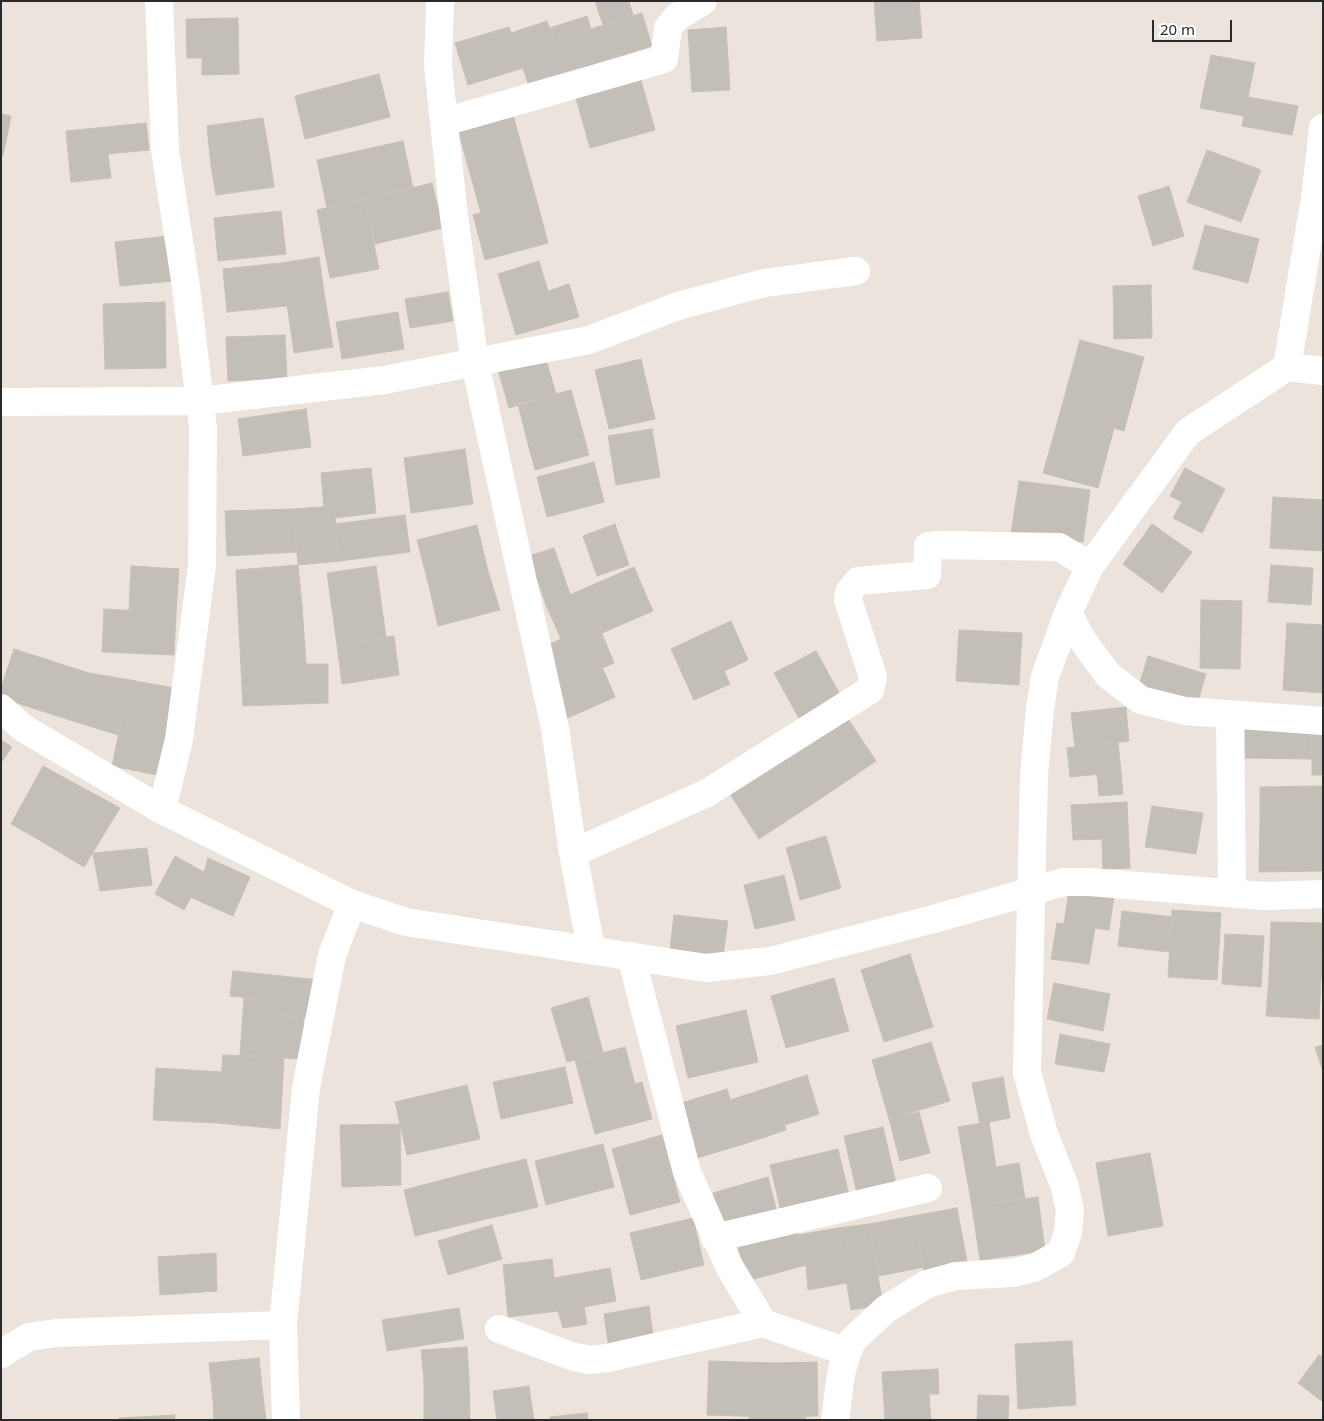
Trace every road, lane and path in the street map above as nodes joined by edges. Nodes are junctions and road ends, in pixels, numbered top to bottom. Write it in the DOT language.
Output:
graph roads {
  1 [pos="159,1"];
  2 [pos="440,1"];
  3 [pos="703,1"];
  4 [pos="444,122"];
  5 [pos="1323,128"];
  6 [pos="856,270"];
  7 [pos="476,363"];
  8 [pos="1287,367"];
  9 [pos="1323,371"];
  10 [pos="200,401"];
  11 [pos="1,402"];
  12 [pos="1090,566"];
  13 [pos="1068,613"];
  14 [pos="1,708"];
  15 [pos="1230,714"];
  16 [pos="1323,721"];
  17 [pos="162,810"];
  18 [pos="573,853"];
  19 [pos="1031,891"];
  20 [pos="1232,893"];
  21 [pos="1323,894"];
  22 [pos="352,904"];
  23 [pos="590,949"];
  24 [pos="631,956"];
  25 [pos="928,1188"];
  26 [pos="715,1238"];
  27 [pos="763,1323"];
  28 [pos="283,1324"];
  29 [pos="499,1329"];
  30 [pos="847,1352"];
  31 [pos="1,1354"];
  32 [pos="286,1420"];
  33 [pos="835,1420"];
  1 -- 10 [label="street"];
  2 -- 4 [label="street"];
  3 -- 4 [label="street"];
  4 -- 7 [label="street"];
  5 -- 8 [label="street"];
  6 -- 7 [label="street"];
  7 -- 10 [label="street"];
  7 -- 18 [label="street"];
  8 -- 9 [label="street"];
  8 -- 12 [label="street"];
  10 -- 11 [label="street"];
  10 -- 17 [label="street"];
  12 -- 13 [label="street"];
  12 -- 18 [label="street"];
  13 -- 15 [label="street"];
  13 -- 19 [label="street"];
  14 -- 17 [label="street"];
  15 -- 16 [label="street"];
  15 -- 20 [label="street"];
  17 -- 22 [label="street"];
  18 -- 23 [label="street"];
  19 -- 20 [label="street"];
  19 -- 24 [label="street"];
  19 -- 30 [label="street"];
  20 -- 21 [label="street"];
  22 -- 23 [label="street"];
  22 -- 28 [label="street"];
  23 -- 24 [label="street"];
  24 -- 26 [label="street"];
  25 -- 26 [label="street"];
  26 -- 27 [label="street"];
  27 -- 29 [label="street"];
  27 -- 30 [label="street"];
  28 -- 31 [label="street"];
  28 -- 32 [label="street"];
  30 -- 33 [label="street"];
}
